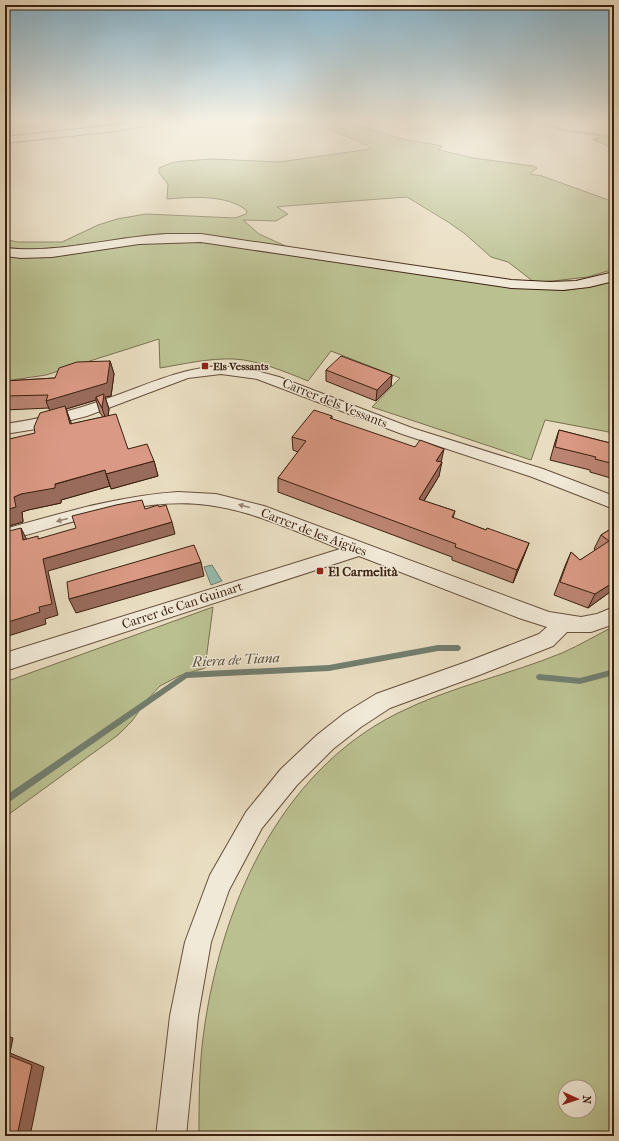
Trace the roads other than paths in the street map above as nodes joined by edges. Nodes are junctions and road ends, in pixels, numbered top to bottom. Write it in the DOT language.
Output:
graph roads {
  1 [pos="5,252"];
  2 [pos="614,276"];
  3 [pos="5,429"];
  4 [pos="614,503"];
  5 [pos="5,535"];
  6 [pos="360,549"];
  7 [pos="614,615"];
  8 [pos="562,625"];
  9 [pos="5,662"];
  10 [pos="171,1136"];
  1 -- 2 [label="street"];
  3 -- 4 [label="street, Carrer dels Vessants"];
  6 -- 5 [label="street, Carrer de les Aigües, one-way"];
  6 -- 8 [label="street, Carrer de les Aigües"];
  6 -- 9 [label="street, Carrer de Can Guinart"];
  7 -- 8 [label="street, Carrer de les Aigües"];
  8 -- 10 [label="street"];
}
